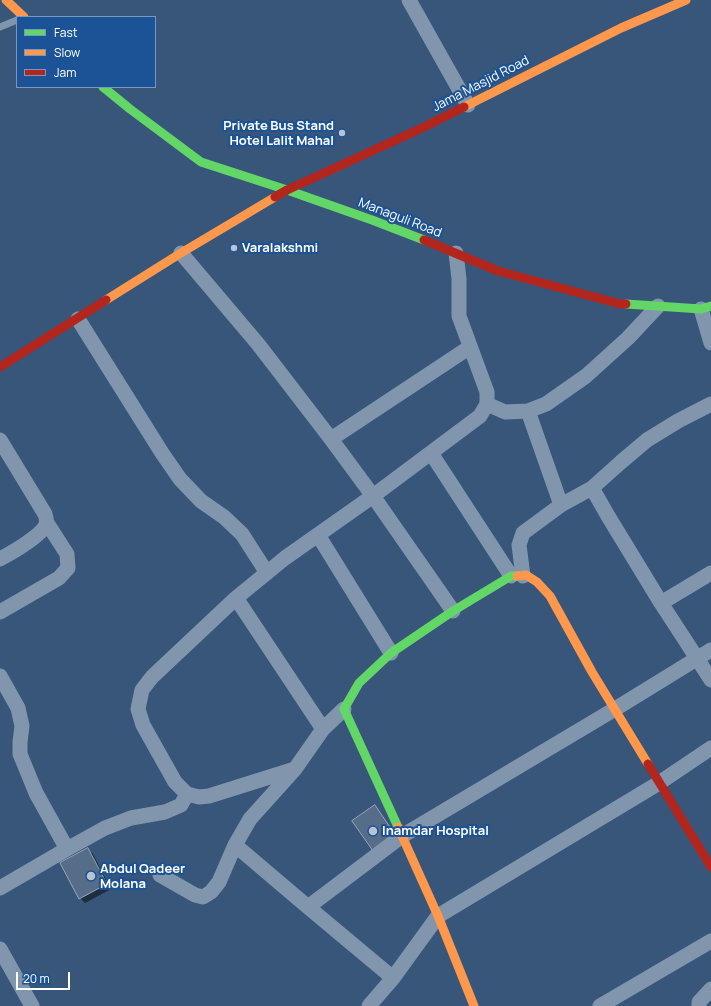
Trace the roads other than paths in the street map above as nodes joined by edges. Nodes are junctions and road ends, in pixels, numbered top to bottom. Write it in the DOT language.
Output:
graph roads {
  1 [pos="6,0"];
  2 [pos="409,0"];
  3 [pos="686,0"];
  4 [pos="22,16"];
  5 [pos="16,20"];
  6 [pos="0,27"];
  7 [pos="104,88"];
  8 [pos="468,105"];
  9 [pos="287,190"];
  10 [pos="181,253"];
  11 [pos="456,253"];
  12 [pos="658,306"];
  13 [pos="706,307"];
  14 [pos="78,319"];
  15 [pos="711,343"];
  16 [pos="470,348"];
  17 [pos="0,367"];
  18 [pos="487,404"];
  19 [pos="711,404"];
  20 [pos="528,411"];
  21 [pos="331,439"];
  22 [pos="0,440"];
  23 [pos="431,453"];
  24 [pos="592,488"];
  25 [pos="373,496"];
  26 [pos="561,505"];
  27 [pos="47,523"];
  28 [pos="318,535"];
  29 [pos="0,559"];
  30 [pos="711,572"];
  31 [pos="266,573"];
  32 [pos="517,576"];
  33 [pos="236,598"];
  34 [pos="661,602"];
  35 [pos="453,611"];
  36 [pos="0,612"];
  37 [pos="711,650"];
  38 [pos="391,653"];
  39 [pos="697,658"];
  40 [pos="0,676"];
  41 [pos="711,680"];
  42 [pos="344,709"];
  43 [pos="615,709"];
  44 [pos="323,729"];
  45 [pos="711,748"];
  46 [pos="295,769"];
  47 [pos="659,783"];
  48 [pos="187,794"];
  49 [pos="402,836"];
  50 [pos="235,845"];
  51 [pos="66,848"];
  52 [pos="711,867"];
  53 [pos="160,875"];
  54 [pos="0,888"];
  55 [pos="308,907"];
  56 [pos="438,916"];
  57 [pos="711,941"];
  58 [pos="0,949"];
  59 [pos="393,978"];
  60 [pos="711,989"];
  61 [pos="32,1006"];
  62 [pos="369,1006"];
  63 [pos="474,1006"];
  64 [pos="600,1006"];
  65 [pos="699,1006"];
  1 -- 4 [label="street"];
  2 -- 8 [label="street"];
  3 -- 8 [label="street, Jama Masjid Road"];
  5 -- 6 [label="lane"];
  7 -- 9 [label="street, Managuli Road"];
  8 -- 9 [label="street, Jama Masjid Road"];
  9 -- 10 [label="street, Jama Masjid Road"];
  9 -- 11 [label="street, Managuli Road"];
  10 -- 14 [label="street, Jama Masjid Road"];
  10 -- 21 [label="street"];
  11 -- 12 [label="street, Managuli Road"];
  11 -- 16 [label="street"];
  12 -- 13 [label="street, Managuli Road"];
  12 -- 20 [label="street"];
  13 -- 15 [label="street"];
  14 -- 17 [label="street, Jama Masjid Road"];
  14 -- 31 [label="street"];
  16 -- 18 [label="street"];
  16 -- 21 [label="street"];
  18 -- 20 [label="street"];
  18 -- 23 [label="street"];
  19 -- 24 [label="street"];
  20 -- 26 [label="street"];
  21 -- 25 [label="street"];
  22 -- 27 [label="street"];
  23 -- 25 [label="street"];
  23 -- 32 [label="street"];
  24 -- 26 [label="street"];
  24 -- 34 [label="street"];
  25 -- 28 [label="street"];
  25 -- 35 [label="street"];
  26 -- 32 [label="street"];
  27 -- 29 [label="street"];
  27 -- 36 [label="street"];
  28 -- 31 [label="street"];
  28 -- 38 [label="street"];
  30 -- 34 [label="street"];
  31 -- 33 [label="street"];
  32 -- 35 [label="street"];
  32 -- 43 [label="street"];
  33 -- 44 [label="street"];
  33 -- 48 [label="street"];
  34 -- 39 [label="street"];
  35 -- 38 [label="street"];
  37 -- 39 [label="street"];
  38 -- 42 [label="street"];
  39 -- 41 [label="street"];
  39 -- 43 [label="street"];
  40 -- 51 [label="street"];
  42 -- 44 [label="street"];
  42 -- 49 [label="street"];
  43 -- 47 [label="street"];
  43 -- 49 [label="street"];
  44 -- 46 [label="street"];
  45 -- 47 [label="street"];
  46 -- 48 [label="street"];
  46 -- 50 [label="street"];
  47 -- 52 [label="street"];
  47 -- 56 [label="street"];
  48 -- 51 [label="street"];
  49 -- 55 [label="street"];
  49 -- 56 [label="street"];
  50 -- 53 [label="street"];
  50 -- 55 [label="street"];
  51 -- 54 [label="street"];
  55 -- 59 [label="street"];
  56 -- 59 [label="street"];
  56 -- 63 [label="street"];
  57 -- 64 [label="street"];
  58 -- 61 [label="street"];
  59 -- 62 [label="street"];
  60 -- 65 [label="street"];
}
